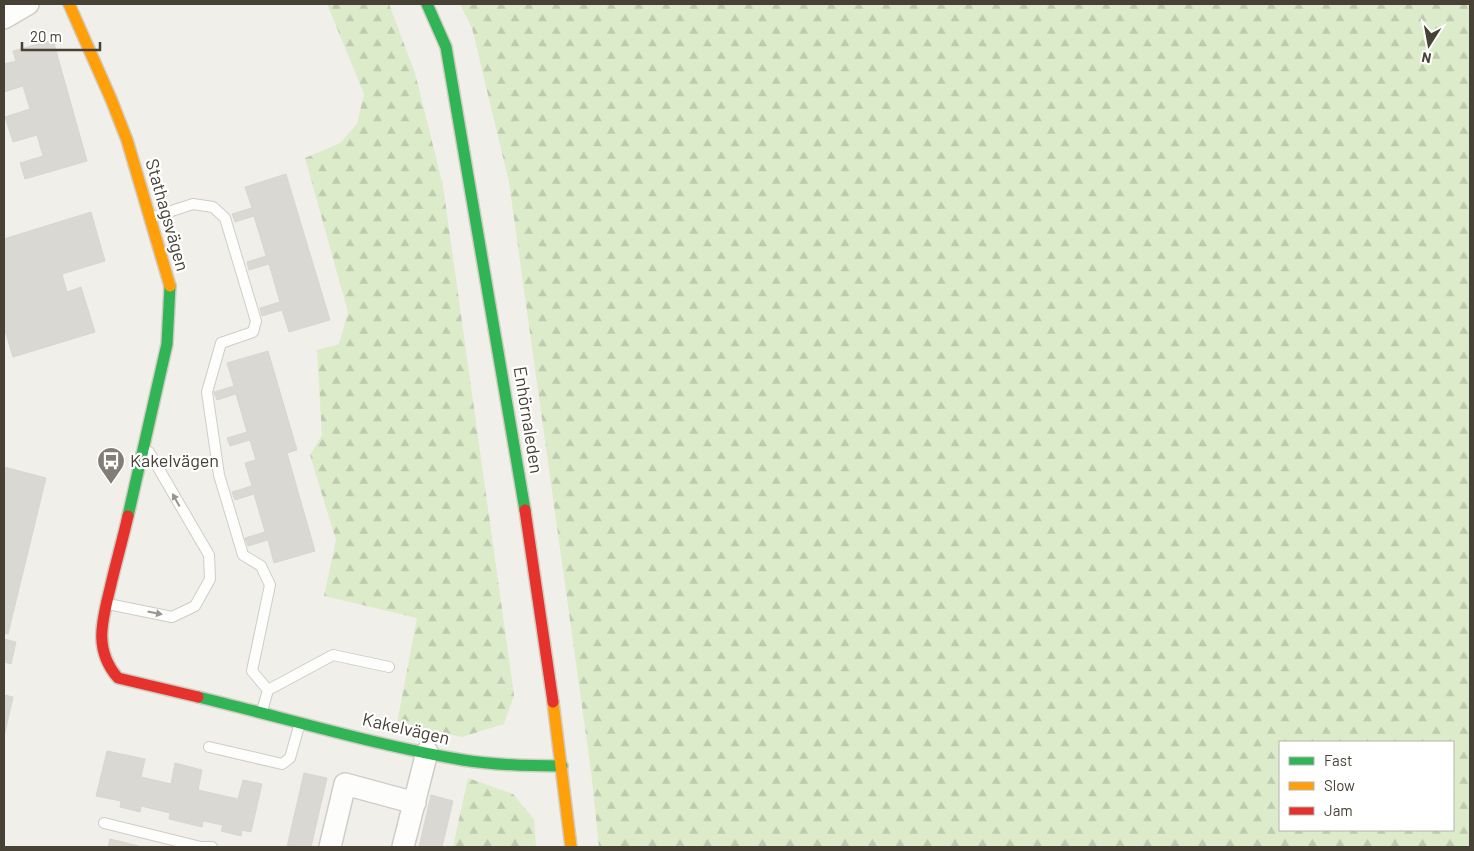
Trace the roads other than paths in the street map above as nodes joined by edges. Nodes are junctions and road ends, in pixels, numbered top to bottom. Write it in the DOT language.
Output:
graph roads {
  1 [pos="28,4"];
  2 [pos="69,4"];
  3 [pos="427,4"];
  4 [pos="4,18"];
  5 [pos="150,218"];
  6 [pos="145,446"];
  7 [pos="107,604"];
  8 [pos="389,667"];
  9 [pos="268,690"];
  10 [pos="262,712"];
  11 [pos="301,722"];
  12 [pos="209,747"];
  13 [pos="428,752"];
  14 [pos="562,766"];
  15 [pos="415,803"];
  16 [pos="104,823"];
  17 [pos="212,847"];
  18 [pos="330,847"];
  19 [pos="403,847"];
  20 [pos="571,847"];
  1 -- 4 [label="street"];
  2 -- 5 [label="street, Stathagsvägen"];
  3 -- 14 [label="street, Enhörnaleden"];
  5 -- 6 [label="street, Stathagsvägen"];
  5 -- 9 [label="lane"];
  6 -- 7 [label="street, Stathagsvägen"];
  7 -- 6 [label="lane, one-way"];
  7 -- 10 [label="street, Kakelvägen"];
  8 -- 9 [label="lane"];
  9 -- 10 [label="lane"];
  10 -- 11 [label="street, Kakelvägen"];
  11 -- 12 [label="lane"];
  11 -- 13 [label="street, Kakelvägen"];
  13 -- 14 [label="street, Kakelvägen"];
  13 -- 15 [label="street"];
  14 -- 20 [label="street, Enhörnaleden"];
  15 -- 18 [label="street"];
  15 -- 19 [label="street"];
  16 -- 17 [label="lane"];
}
